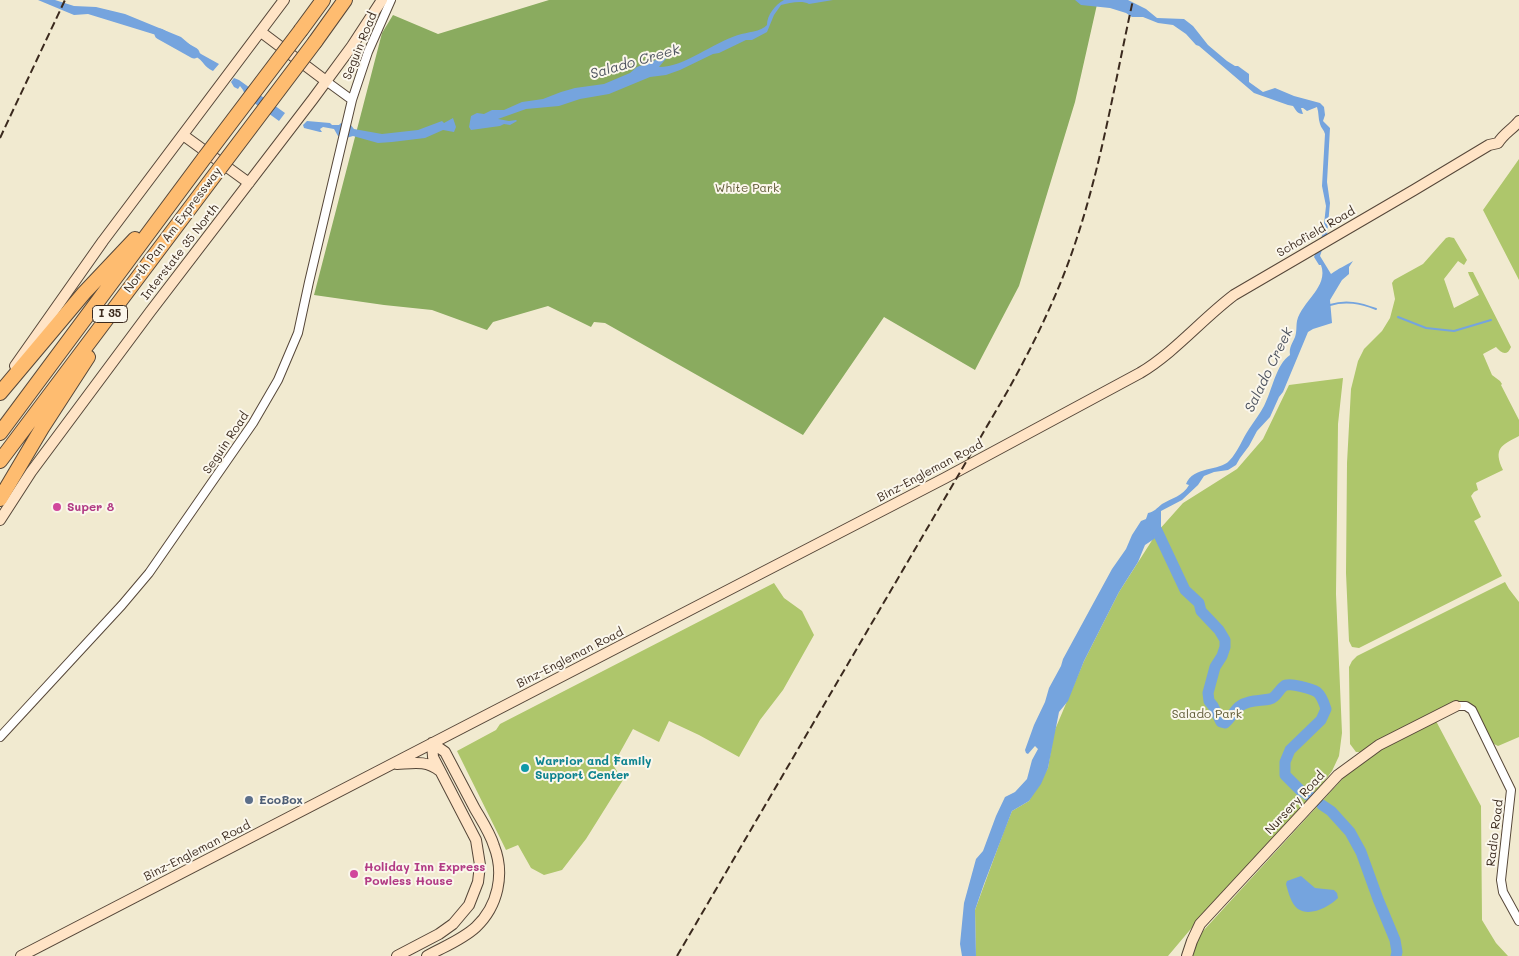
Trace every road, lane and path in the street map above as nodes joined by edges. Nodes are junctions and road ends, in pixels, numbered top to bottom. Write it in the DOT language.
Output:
graph roads {
  1 [pos="284,0"];
  2 [pos="323,0"];
  3 [pos="345,0"];
  4 [pos="382,0"];
  5 [pos="391,0"];
  6 [pos="261,32"];
  7 [pos="326,81"];
  8 [pos="352,100"];
  9 [pos="1519,114"];
  10 [pos="1519,120"];
  11 [pos="182,135"];
  12 [pos="1489,145"];
  13 [pos="249,183"];
  14 [pos="184,185"];
  15 [pos="112,311"];
  16 [pos="1129,378"];
  17 [pos="0,387"];
  18 [pos="0,394"];
  19 [pos="0,433"];
  20 [pos="0,461"];
  21 [pos="0,499"];
  22 [pos="0,520"];
  23 [pos="1456,706"];
  24 [pos="0,737"];
  25 [pos="432,743"];
  26 [pos="391,764"];
  27 [pos="441,772"];
  28 [pos="1519,921"];
  29 [pos="414,952"];
  30 [pos="21,956"];
  31 [pos="397,956"];
  32 [pos="427,956"];
  33 [pos="1188,956"];
  1 -- 6 [label="street"];
  2 -- 14 [label="highway, North Pan Am Expressway / I 35, bridge"];
  3 -- 15 [label="highway, North Pan Am Expressway / I 35, bridge"];
  4 -- 7 [label="street, Interstate 35 North"];
  5 -- 8 [label="street, Seguin Road"];
  6 -- 7 [label="street"];
  6 -- 11 [label="street"];
  7 -- 8 [label="street, Seguin Road"];
  7 -- 13 [label="street, Interstate 35 North"];
  8 -- 24 [label="street, Seguin Road"];
  9 -- 12 [label="street, Schofield Road"];
  10 -- 12 [label="street"];
  11 -- 13 [label="street"];
  11 -- 17 [label="street"];
  12 -- 16 [label="street, Schofield Road"];
  13 -- 22 [label="street, Interstate 35 North"];
  14 -- 18 [label="highway"];
  14 -- 19 [label="highway, North Pan Am Expressway / I 35"];
  15 -- 20 [label="highway, North Pan Am Expressway / I 35"];
  15 -- 21 [label="highway"];
  16 -- 25 [label="street, Binz-Engleman Road"];
  23 -- 28 [label="street, Radio Road"];
  23 -- 33 [label="street, Nursery Road"];
  25 -- 26 [label="street, Binz-Engleman Road"];
  25 -- 27 [label="street"];
  25 -- 32 [label="street"];
  26 -- 27 [label="street"];
  26 -- 30 [label="street, Binz-Engleman Road"];
  27 -- 29 [label="street"];
  29 -- 31 [label="street"];
}
